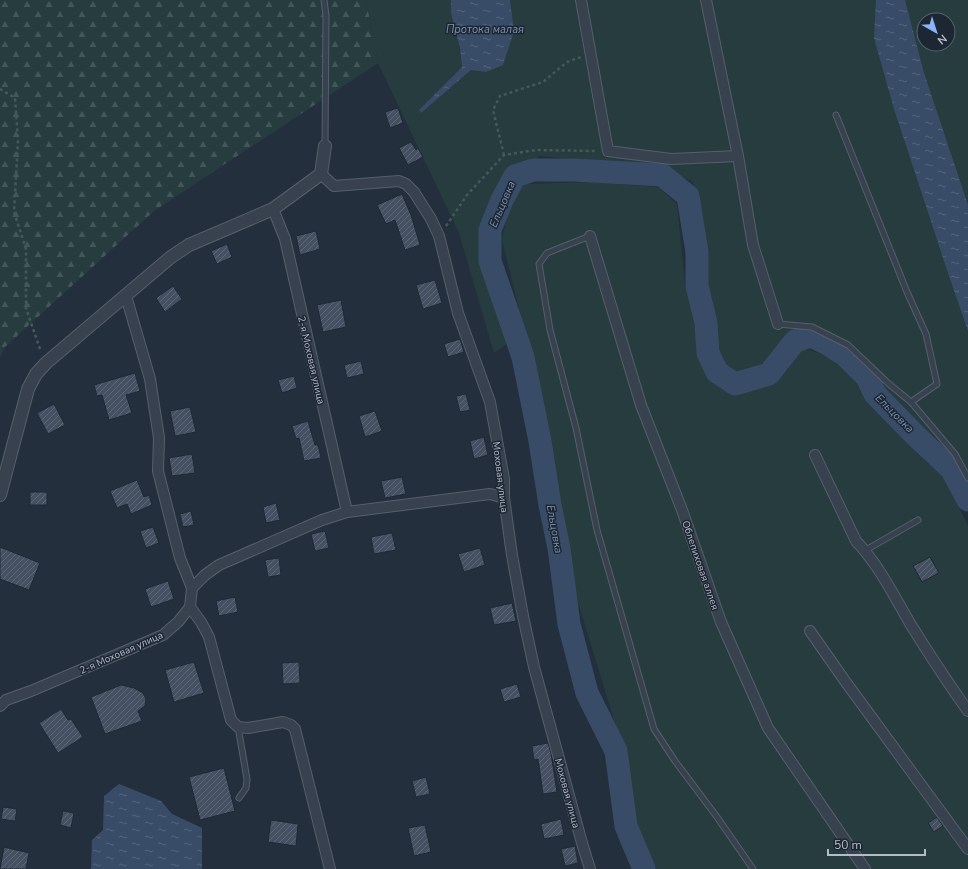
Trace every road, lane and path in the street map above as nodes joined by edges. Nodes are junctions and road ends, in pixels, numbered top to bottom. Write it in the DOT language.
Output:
graph roads {
  1 [pos="324,0"];
  2 [pos="581,0"];
  3 [pos="706,0"];
  4 [pos="583,56"];
  5 [pos="0,89"];
  6 [pos="836,115"];
  7 [pos="325,146"];
  8 [pos="608,151"];
  9 [pos="504,155"];
  10 [pos="738,156"];
  11 [pos="321,174"];
  12 [pos="273,209"];
  13 [pos="438,236"];
  14 [pos="590,236"];
  15 [pos="126,296"];
  16 [pos="778,324"];
  17 [pos="46,363"];
  18 [pos="910,402"];
  19 [pos="815,455"];
  20 [pos="968,478"];
  21 [pos="0,495"];
  22 [pos="504,498"];
  23 [pos="347,512"];
  24 [pos="918,520"];
  25 [pos="866,550"];
  26 [pos="192,588"];
  27 [pos="190,607"];
  28 [pos="810,631"];
  29 [pos="0,706"];
  30 [pos="968,711"];
  31 [pos="238,727"];
  32 [pos="239,798"];
  33 [pos="968,849"];
  34 [pos="330,869"];
  35 [pos="590,869"];
  36 [pos="753,869"];
  37 [pos="865,869"];
  1 -- 7 [label="lane"];
  2 -- 8 [label="street"];
  3 -- 10 [label="street"];
  4 -- 9 [label="path"];
  5 -- 17 [label="path"];
  6 -- 18 [label="lane"];
  7 -- 11 [label="street"];
  8 -- 9 [label="path"];
  8 -- 10 [label="street"];
  9 -- 13 [label="path"];
  10 -- 16 [label="street"];
  11 -- 12 [label="street"];
  11 -- 13 [label="street, Моховая улица"];
  12 -- 15 [label="street"];
  12 -- 23 [label="street, 2-я Моховая улица"];
  13 -- 22 [label="street, Моховая улица"];
  14 -- 36 [label="lane"];
  14 -- 37 [label="street, Облепиховая аллея"];
  15 -- 17 [label="street"];
  15 -- 26 [label="street"];
  16 -- 18 [label="lane"];
  17 -- 21 [label="street"];
  18 -- 20 [label="lane"];
  19 -- 25 [label="street"];
  22 -- 23 [label="street"];
  22 -- 35 [label="street, Моховая улица"];
  23 -- 26 [label="street"];
  24 -- 25 [label="lane"];
  25 -- 30 [label="street"];
  26 -- 27 [label="street"];
  27 -- 29 [label="street, 2-я Моховая улица"];
  27 -- 31 [label="street"];
  28 -- 33 [label="street"];
  31 -- 32 [label="lane"];
  31 -- 34 [label="street"];
}
